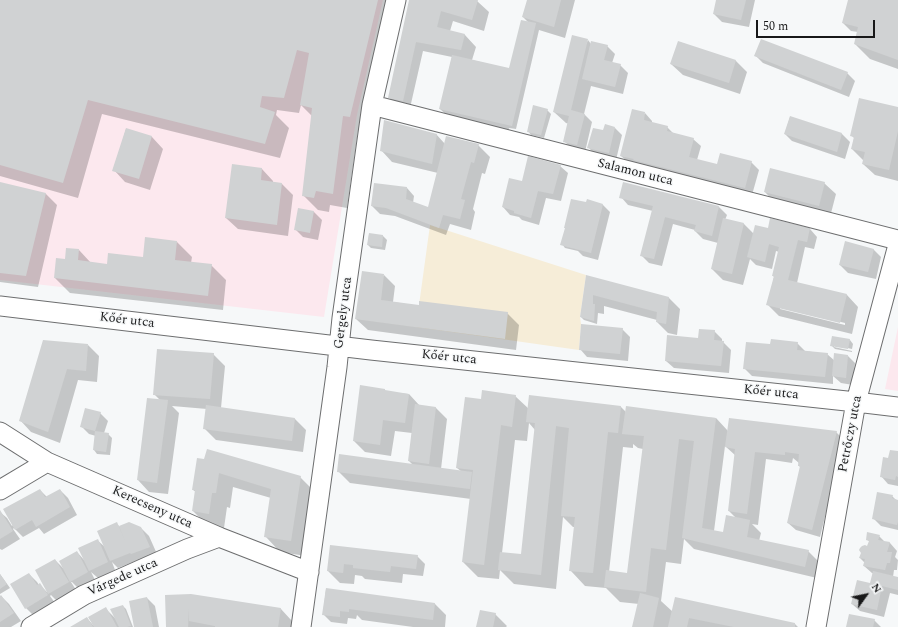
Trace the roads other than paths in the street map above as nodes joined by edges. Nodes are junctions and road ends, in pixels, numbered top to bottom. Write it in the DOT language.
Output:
graph roads {
  1 [pos="396,0"];
  2 [pos="372,105"];
  3 [pos="898,240"];
  4 [pos="898,244"];
  5 [pos="0,306"];
  6 [pos="339,346"];
  7 [pos="856,402"];
  8 [pos="898,407"];
  9 [pos="0,432"];
  10 [pos="47,462"];
  11 [pos="0,490"];
  12 [pos="219,537"];
  13 [pos="309,572"];
  14 [pos="31,627"];
  15 [pos="302,627"];
  16 [pos="816,627"];
  1 -- 2 [label="street, Gergely utca"];
  2 -- 3 [label="street, Salamon utca"];
  2 -- 6 [label="street, Gergely utca"];
  4 -- 7 [label="street, Petrőczy utca"];
  5 -- 6 [label="street, Kőér utca"];
  6 -- 7 [label="street, Kőér utca"];
  6 -- 13 [label="street, Gergely utca"];
  7 -- 8 [label="street, Kőér utca"];
  7 -- 16 [label="street, Petrőczy utca"];
  9 -- 10 [label="street, Kerecseny utca"];
  10 -- 11 [label="street"];
  10 -- 12 [label="street, Kerecseny utca"];
  12 -- 13 [label="street, Kerecseny utca"];
  12 -- 14 [label="street, Várgede utca"];
  13 -- 15 [label="street, Gergely utca"];
}
